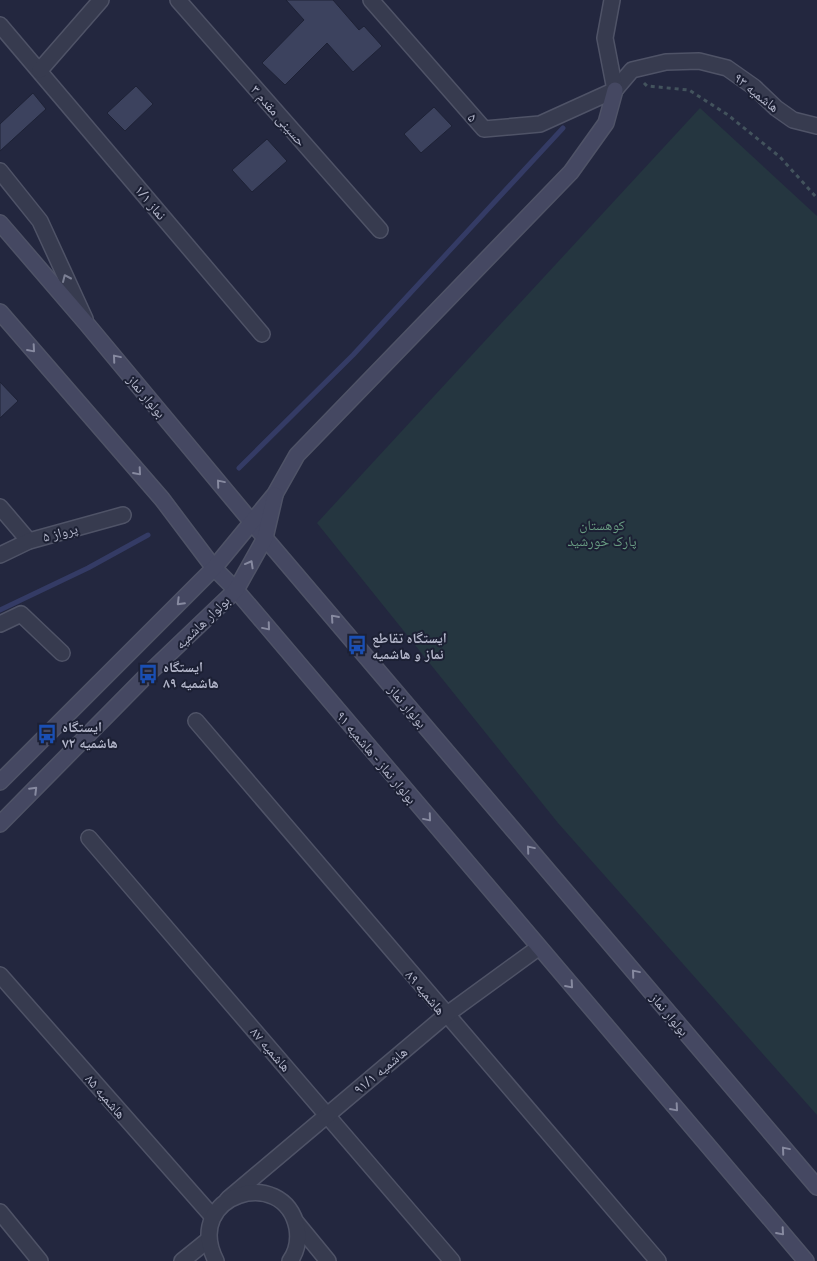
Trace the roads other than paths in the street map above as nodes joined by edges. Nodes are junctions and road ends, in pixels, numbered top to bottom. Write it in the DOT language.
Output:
graph roads {
  1 [pos="100,0"];
  2 [pos="178,0"];
  3 [pos="371,0"];
  4 [pos="612,0"];
  5 [pos="0,25"];
  6 [pos="40,70"];
  7 [pos="615,90"];
  8 [pos="817,126"];
  9 [pos="0,172"];
  10 [pos="0,223"];
  11 [pos="380,230"];
  12 [pos="0,312"];
  13 [pos="86,323"];
  14 [pos="262,334"];
  15 [pos="275,494"];
  16 [pos="0,507"];
  17 [pos="123,515"];
  18 [pos="251,521"];
  19 [pos="265,538"];
  20 [pos="30,541"];
  21 [pos="0,555"];
  22 [pos="214,568"];
  23 [pos="236,590"];
  24 [pos="0,624"];
  25 [pos="62,653"];
  26 [pos="196,721"];
  27 [pos="0,782"];
  28 [pos="0,824"];
  29 [pos="90,838"];
  30 [pos="538,948"];
  31 [pos="0,976"];
  32 [pos="446,1015"];
  33 [pos="328,1115"];
  34 [pos="817,1187"];
  35 [pos="228,1199"];
  36 [pos="0,1212"];
  37 [pos="213,1217"];
  38 [pos="296,1222"];
  39 [pos="208,1240"];
  40 [pos="294,1259"];
  41 [pos="38,1260"];
  42 [pos="182,1261"];
  43 [pos="216,1261"];
  44 [pos="328,1261"];
  45 [pos="452,1261"];
  46 [pos="658,1261"];
  47 [pos="806,1261"];
  1 -- 6 [label="street"];
  2 -- 11 [label="street, حسینی مقدم ۳"];
  3 -- 7 [label="street, ۵"];
  4 -- 7 [label="street"];
  5 -- 6 [label="street, نماز ۱/۱"];
  6 -- 14 [label="street, نماز ۱/۱"];
  7 -- 8 [label="street, هاشمیه ۹۳"];
  7 -- 15 [label="main road"];
  13 -- 9 [label="street, one-way"];
  10 -- 13 [label="main road, بولوار نماز"];
  12 -- 22 [label="main road, one-way"];
  18 -- 13 [label="main road, بولوار نماز, one-way"];
  15 -- 18 [label="main road"];
  15 -- 19 [label="main road, بولوار هاشمیه"];
  16 -- 20 [label="street"];
  17 -- 20 [label="street, پرواز ۵"];
  18 -- 19 [label="main road, بولوار نماز"];
  18 -- 22 [label="main road"];
  23 -- 19 [label="main road, بولوار هاشمیه, one-way"];
  34 -- 19 [label="main road, بولوار نماز, one-way"];
  20 -- 21 [label="street, پرواز ۵"];
  22 -- 23 [label="main road, بولوار نماز - هاشمیه ۹۱"];
  22 -- 27 [label="main road, one-way"];
  28 -- 23 [label="main road, بولوار هاشمیه, one-way"];
  23 -- 30 [label="main road, بولوار نماز - هاشمیه ۹۱, one-way"];
  24 -- 25 [label="street"];
  26 -- 32 [label="street, هاشمیه ۸۹"];
  29 -- 33 [label="street, هاشمیه ۸۷"];
  30 -- 32 [label="street, هاشمیه ۹۱/۱"];
  30 -- 47 [label="main road, one-way"];
  31 -- 37 [label="street, هاشمیه ۸۵"];
  32 -- 33 [label="street, هاشمیه ۹۱/۱"];
  32 -- 46 [label="street, هاشمیه ۸۹"];
  33 -- 35 [label="street, هاشمیه ۹۱/۱"];
  33 -- 45 [label="street, هاشمیه ۸۷"];
  35 -- 37 [label="street, هاشمیه ۹۱/۱"];
  35 -- 38 [label="street"];
  36 -- 41 [label="street"];
  37 -- 39 [label="street"];
  38 -- 40 [label="street"];
  38 -- 44 [label="street"];
  39 -- 42 [label="street"];
  39 -- 43 [label="street"];
}
